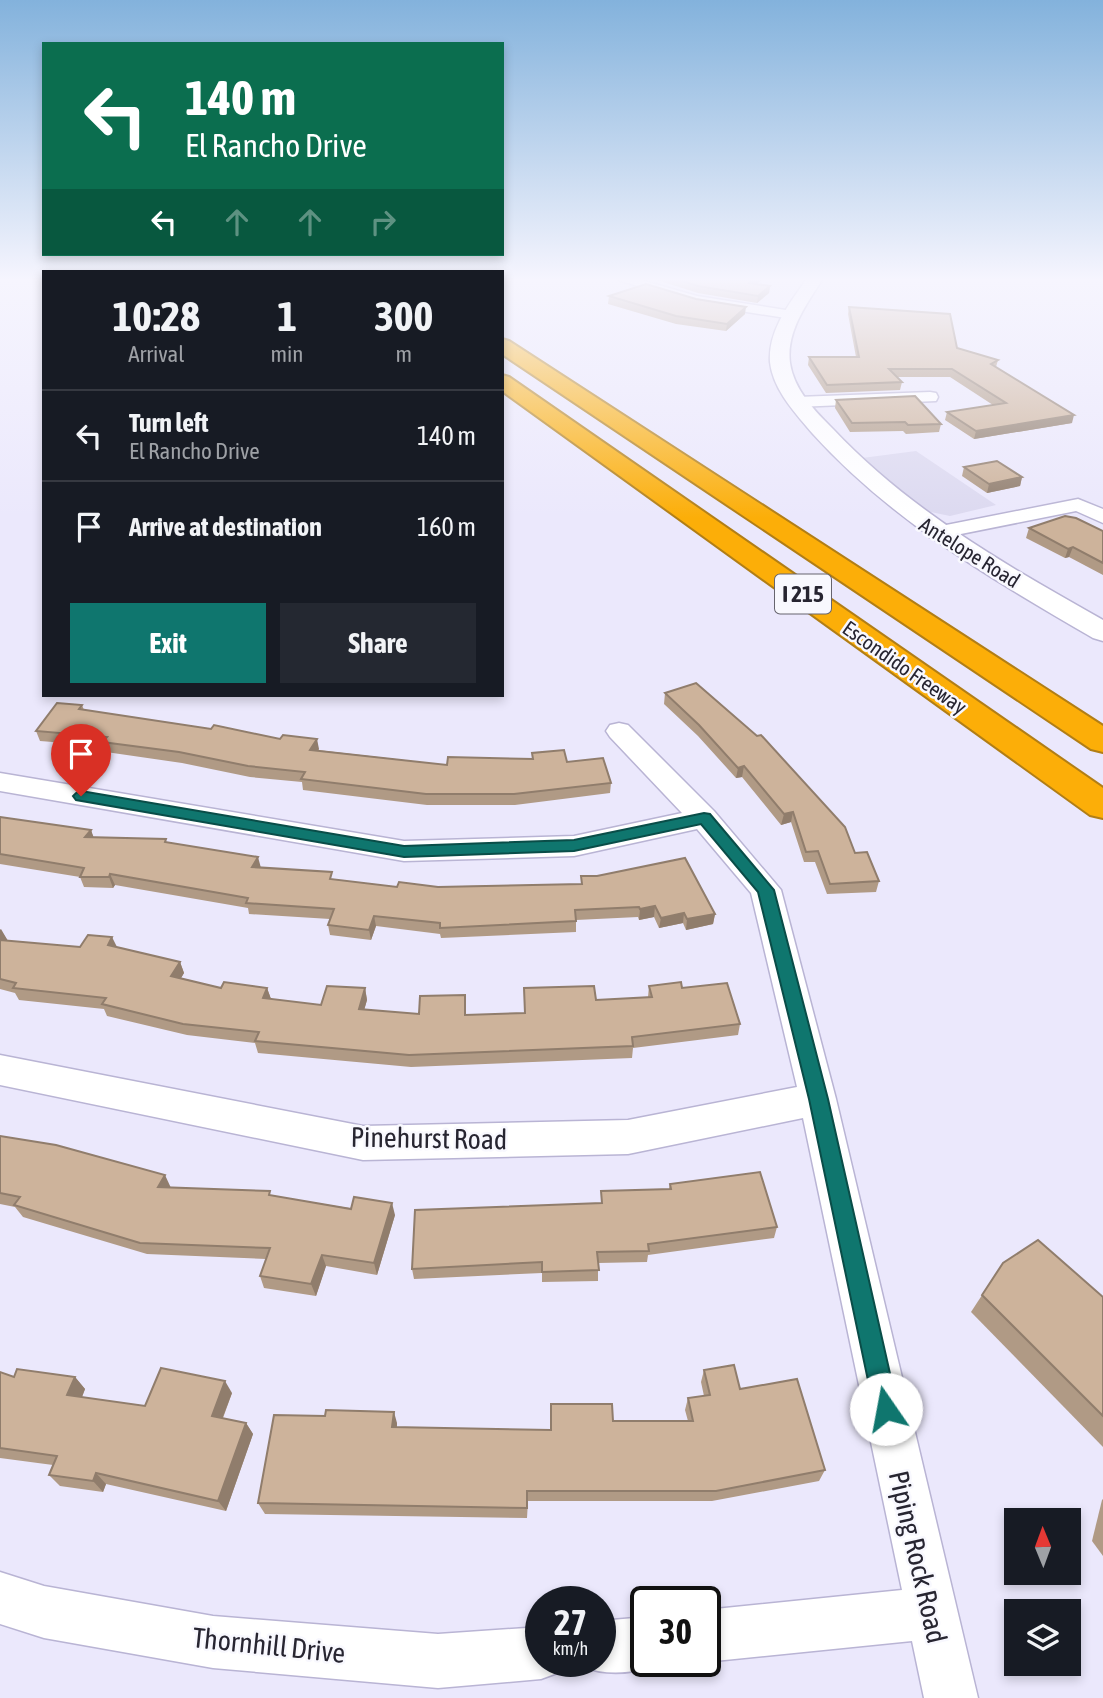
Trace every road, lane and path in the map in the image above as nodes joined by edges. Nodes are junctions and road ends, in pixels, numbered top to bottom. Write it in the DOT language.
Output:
graph roads {
  1 [pos="524,359"];
  2 [pos="780,359"];
  3 [pos="504,382"];
  4 [pos="930,397"];
  5 [pos="797,402"];
  6 [pos="1103,517"];
  7 [pos="936,533"];
  8 [pos="1103,632"];
  9 [pos="619,731"];
  10 [pos="1103,741"];
  11 [pos="0,782"];
  12 [pos="1103,806"];
  13 [pos="704,818"];
  14 [pos="0,1070"];
  15 [pos="818,1099"];
  16 [pos="0,1598"];
  17 [pos="930,1613"];
  18 [pos="721,1634"];
  19 [pos="525,1654"];
  20 [pos="951,1698"];
  1 -- 10 [label="highway, Escondido Freeway / I 215"];
  2 -- 5 [label="street, Antelope Road"];
  3 -- 12 [label="highway, Escondido Freeway / I 215"];
  4 -- 5 [label="street"];
  5 -- 7 [label="street, Antelope Road"];
  6 -- 7 [label="street"];
  7 -- 8 [label="street, Antelope Road"];
  9 -- 13 [label="street, Piping Rock Road"];
  11 -- 13 [label="street"];
  13 -- 15 [label="street, Piping Rock Road"];
  14 -- 15 [label="street, Pinehurst Road"];
  15 -- 17 [label="street, Piping Rock Road"];
  16 -- 19 [label="street, Thornhill Drive"];
  17 -- 18 [label="street"];
  17 -- 20 [label="street, Piping Rock Road"];
}
